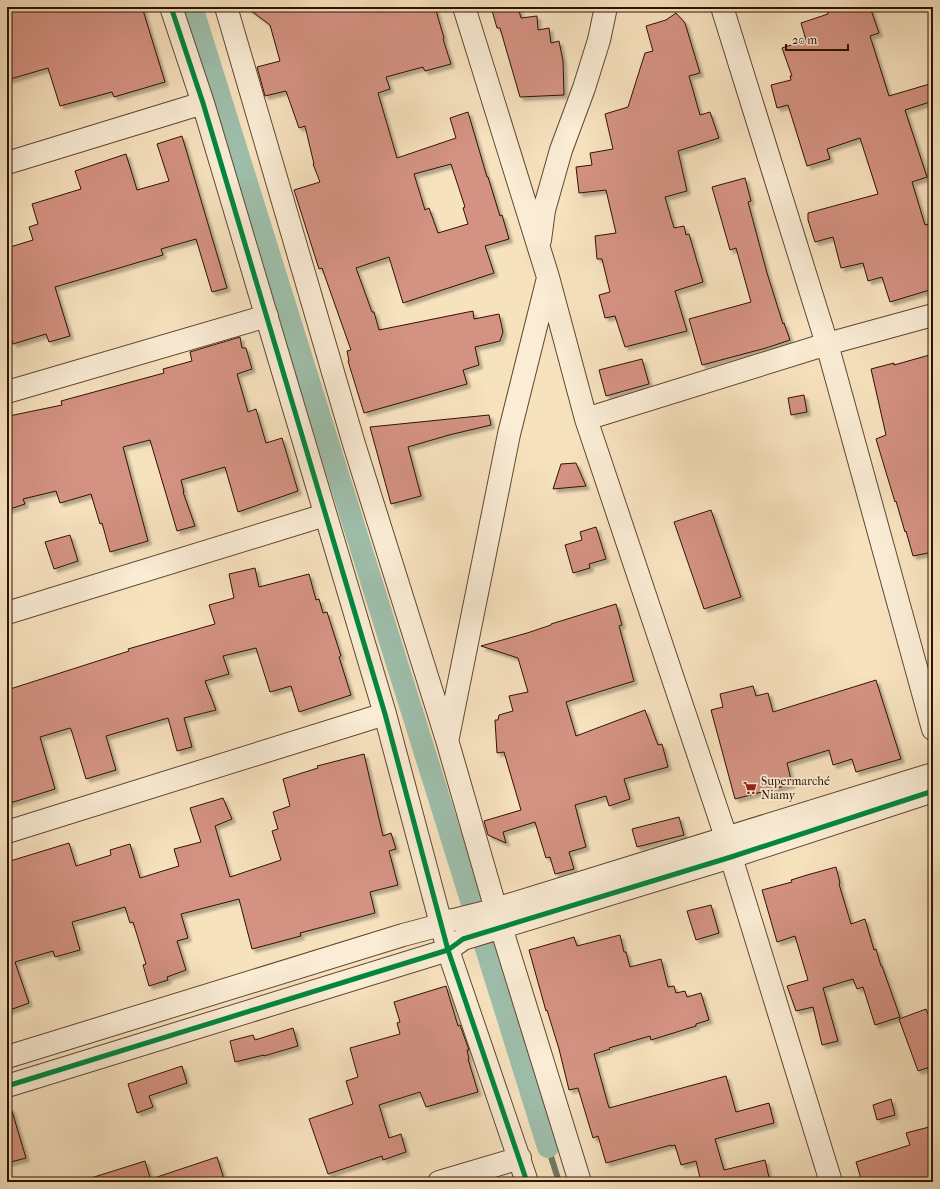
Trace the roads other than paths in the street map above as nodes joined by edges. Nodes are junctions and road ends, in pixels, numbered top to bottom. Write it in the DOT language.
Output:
graph roads {
  1 [pos="171,7"];
  2 [pos="226,7"];
  3 [pos="464,7"];
  4 [pos="606,7"];
  5 [pos="722,7"];
  6 [pos="203,103"];
  7 [pos="7,163"];
  8 [pos="539,247"];
  9 [pos="548,278"];
  10 [pos="933,315"];
  11 [pos="267,316"];
  12 [pos="827,344"];
  13 [pos="7,392"];
  14 [pos="586,419"];
  15 [pos="325,515"];
  16 [pos="7,613"];
  17 [pos="385,714"];
  18 [pos="933,730"];
  19 [pos="447,740"];
  20 [pos="933,774"];
  21 [pos="933,791"];
  22 [pos="7,832"];
  23 [pos="728,847"];
  24 [pos="494,920"];
  25 [pos="453,932"];
  26 [pos="7,1057"];
  27 [pos="7,1086"];
  28 [pos="520,1158"];
  29 [pos="439,1182"];
  30 [pos="527,1182"];
  31 [pos="580,1182"];
  32 [pos="831,1182"];
  1 -- 6 [label="street"];
  2 -- 19 [label="street"];
  3 -- 8 [label="street"];
  4 -- 8 [label="street"];
  5 -- 12 [label="street"];
  6 -- 7 [label="street"];
  6 -- 11 [label="street"];
  8 -- 9 [label="street"];
  9 -- 14 [label="street"];
  9 -- 19 [label="street"];
  10 -- 12 [label="street"];
  11 -- 13 [label="street"];
  11 -- 15 [label="street"];
  12 -- 14 [label="street"];
  12 -- 18 [label="street"];
  14 -- 23 [label="street"];
  15 -- 16 [label="street"];
  15 -- 17 [label="street"];
  17 -- 22 [label="street"];
  17 -- 25 [label="street"];
  19 -- 24 [label="street"];
  20 -- 23 [label="street"];
  21 -- 23 [label="street"];
  23 -- 24 [label="street"];
  23 -- 32 [label="street"];
  24 -- 25 [label="street"];
  24 -- 31 [label="street"];
  25 -- 26 [label="street"];
  25 -- 27 [label="street"];
  25 -- 28 [label="street"];
  28 -- 29 [label="street"];
  28 -- 30 [label="street"];
}
